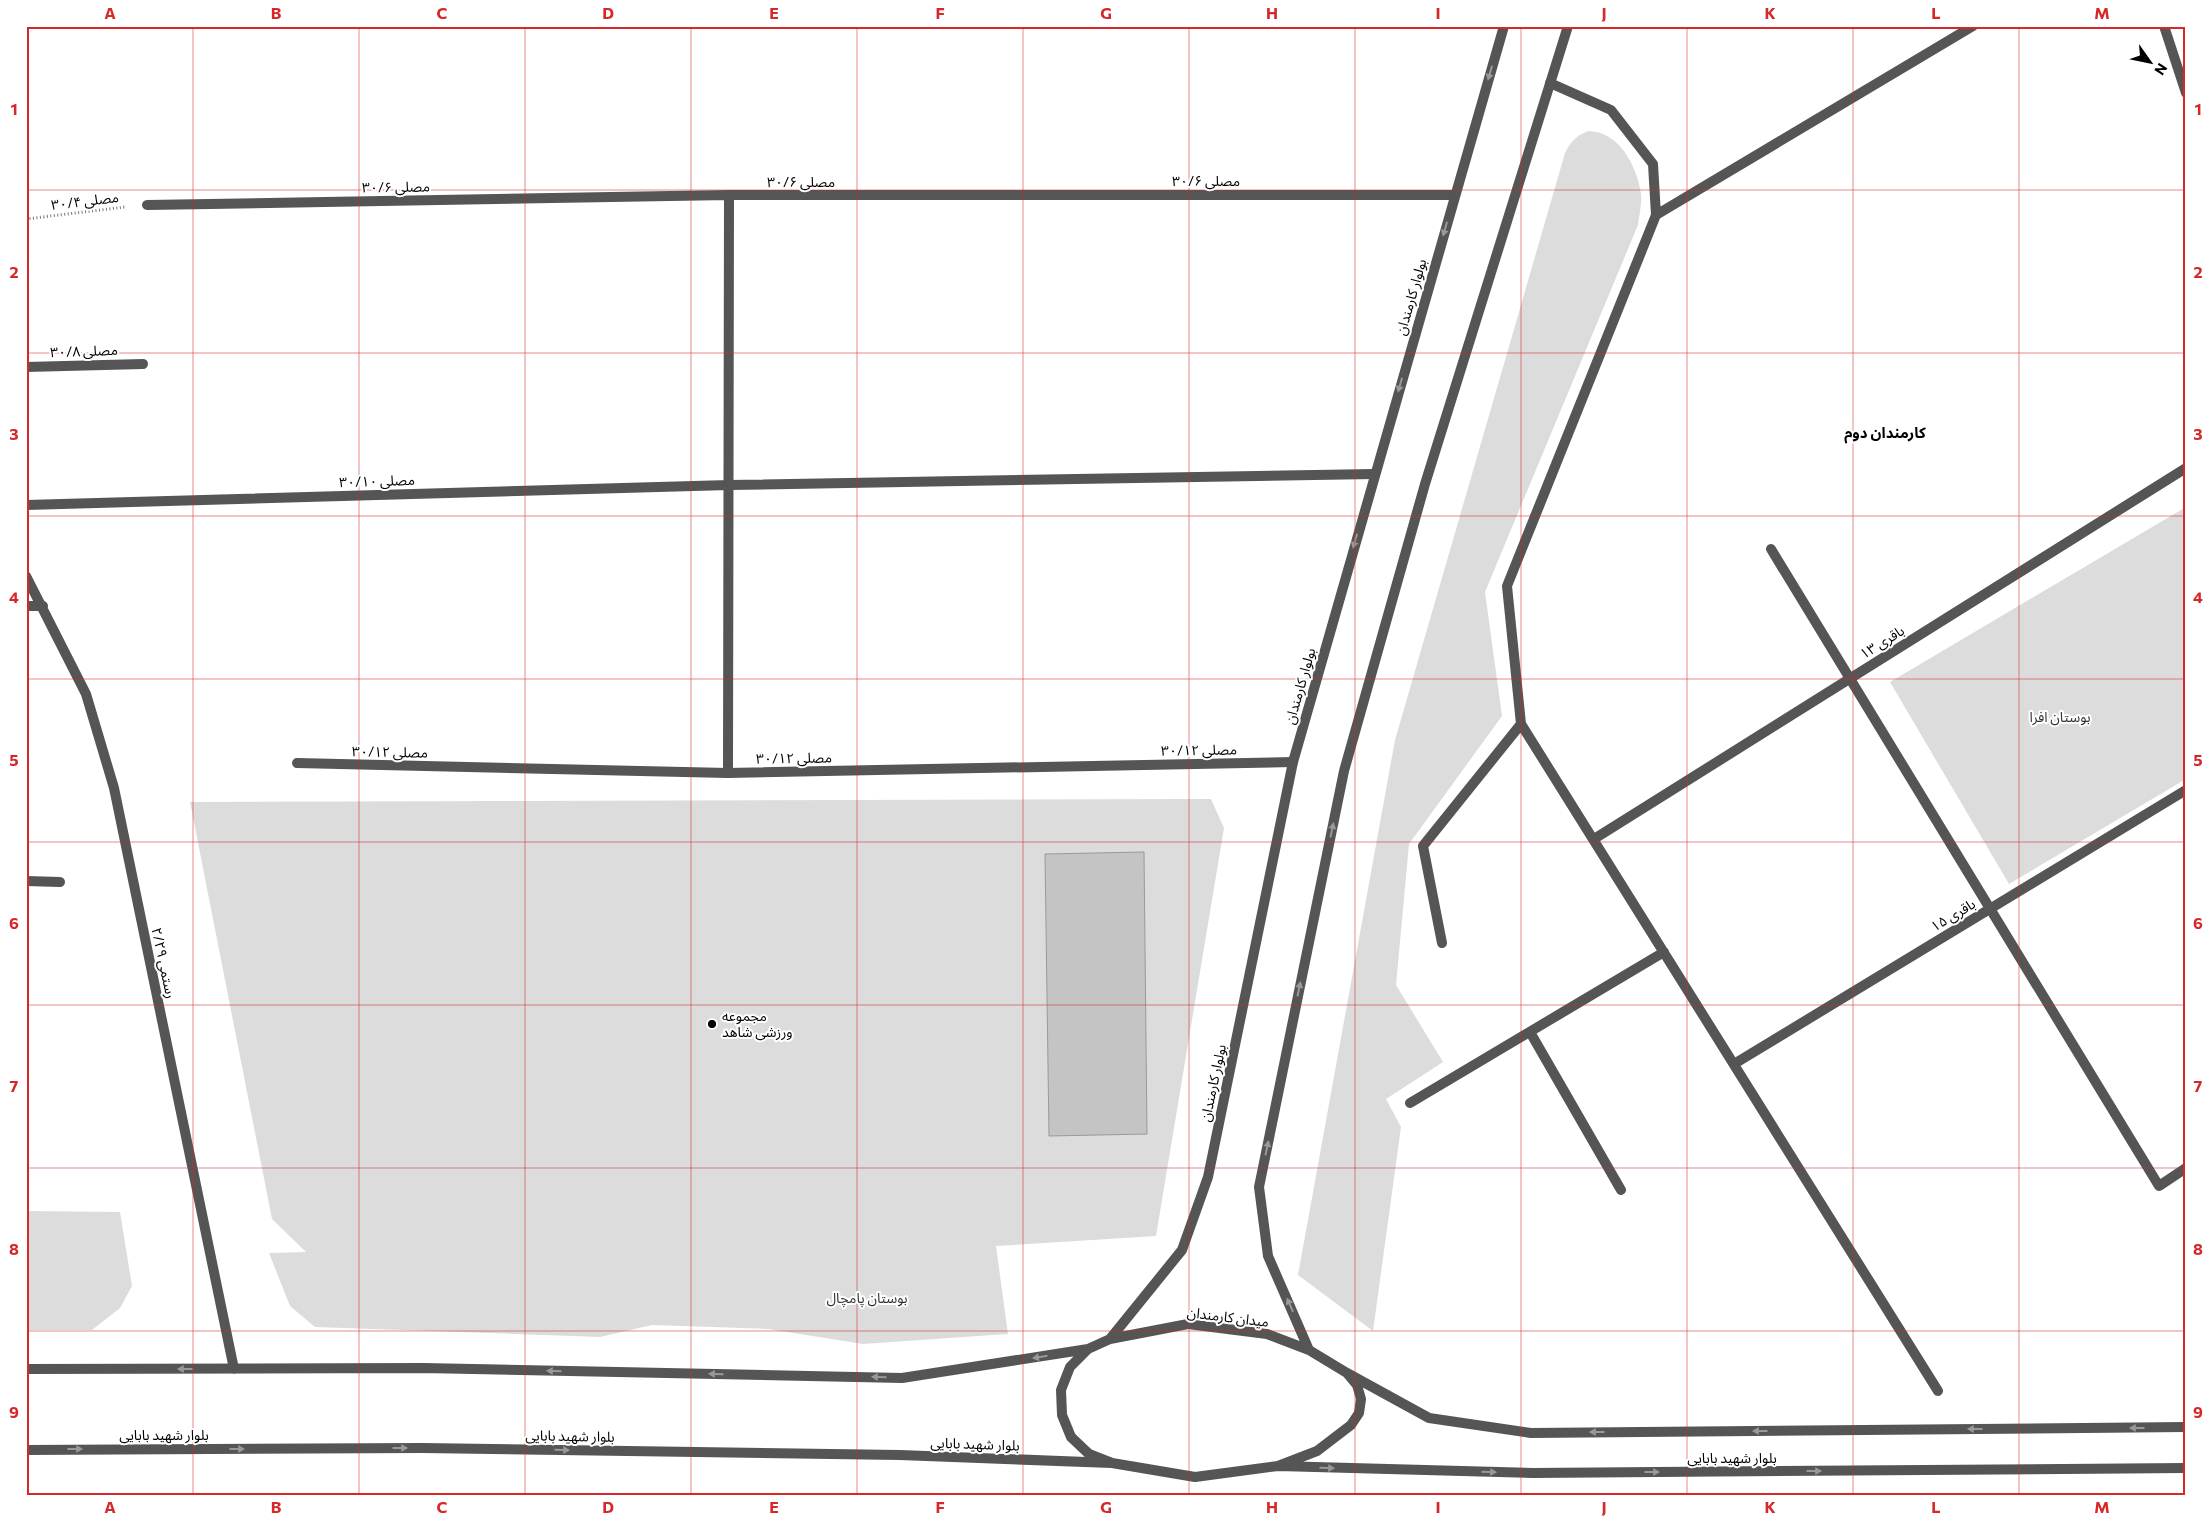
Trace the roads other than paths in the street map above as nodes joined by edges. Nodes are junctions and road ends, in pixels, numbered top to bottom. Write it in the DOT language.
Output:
graph roads {
  1 [pos="1504,26"];
  2 [pos="1568,26"];
  3 [pos="1973,26"];
  4 [pos="2164,26"];
  5 [pos="1550,83"];
  6 [pos="2186,93"];
  7 [pos="1455,194"];
  8 [pos="729,195"];
  9 [pos="147,205"];
  10 [pos="1656,215"];
  11 [pos="143,364"];
  12 [pos="26,367"];
  13 [pos="2186,468"];
  14 [pos="1374,474"];
  15 [pos="729,485"];
  16 [pos="26,505"];
  17 [pos="1771,550"];
  18 [pos="26,576"];
  19 [pos="26,606"];
  20 [pos="44,606"];
  21 [pos="1849,678"];
  22 [pos="1521,724"];
  23 [pos="1292,762"];
  24 [pos="297,763"];
  25 [pos="728,773"];
  26 [pos="2186,790"];
  27 [pos="1594,839"];
  28 [pos="26,881"];
  29 [pos="60,882"];
  30 [pos="1990,909"];
  31 [pos="1442,943"];
  32 [pos="1664,952"];
  33 [pos="1530,1032"];
  34 [pos="1734,1064"];
  35 [pos="1410,1103"];
  36 [pos="2186,1168"];
  37 [pos="1621,1190"];
  38 [pos="1110,1339"];
  39 [pos="1088,1349"];
  40 [pos="1309,1350"];
  41 [pos="234,1368"];
  42 [pos="26,1369"];
  43 [pos="1347,1373"];
  44 [pos="1938,1391"];
  45 [pos="2186,1427"];
  46 [pos="26,1450"];
  47 [pos="1112,1463"];
  48 [pos="1278,1466"];
  49 [pos="2186,1468"];
  1 -- 7 [label="street, بولوار کارمندان, one-way"];
  2 -- 5 [label="street"];
  3 -- 10 [label="street"];
  4 -- 6 [label="street"];
  5 -- 10 [label="street"];
  40 -- 5 [label="street, one-way"];
  7 -- 8 [label="street, مصلی ۳۰/۶"];
  7 -- 14 [label="street, بولوار کارمندان, one-way"];
  8 -- 9 [label="street, مصلی ۳۰/۶"];
  8 -- 15 [label="street"];
  10 -- 22 [label="street"];
  11 -- 12 [label="street, مصلی ۳۰/۸"];
  13 -- 21 [label="street, باقری ۱۳"];
  14 -- 15 [label="street, مصلی ۳۰/۱۰"];
  14 -- 23 [label="street, بولوار کارمندان, one-way"];
  15 -- 16 [label="street, مصلی ۳۰/۱۰"];
  15 -- 25 [label="street"];
  17 -- 21 [label="street"];
  18 -- 20 [label="street, رستمی ۲/۲۹"];
  19 -- 20 [label="street"];
  20 -- 41 [label="street, رستمی ۲/۲۹"];
  21 -- 27 [label="street, باقری ۱۳"];
  21 -- 30 [label="street"];
  22 -- 27 [label="street"];
  22 -- 31 [label="street"];
  23 -- 25 [label="street, مصلی ۳۰/۱۲"];
  23 -- 38 [label="street, بولوار کارمندان"];
  24 -- 25 [label="street, مصلی ۳۰/۱۲"];
  26 -- 30 [label="street, باقری ۱۵"];
  27 -- 32 [label="street"];
  28 -- 29 [label="street"];
  30 -- 34 [label="street, باقری ۱۵"];
  30 -- 36 [label="street"];
  32 -- 33 [label="street"];
  32 -- 34 [label="street"];
  33 -- 35 [label="street"];
  33 -- 37 [label="street"];
  34 -- 44 [label="street"];
  38 -- 39 [label="street, میدان کارمندان"];
  38 -- 40 [label="street, میدان کارمندان"];
  39 -- 41 [label="street, one-way"];
  39 -- 47 [label="street, میدان کارمندان"];
  40 -- 43 [label="street, میدان کارمندان"];
  41 -- 42 [label="street, one-way"];
  45 -- 43 [label="street, بلوار شهید بابایی, one-way"];
  43 -- 48 [label="street, میدان کارمندان"];
  46 -- 47 [label="street, بلوار شهید بابایی, one-way"];
  47 -- 48 [label="street, میدان کارمندان"];
  48 -- 49 [label="street, بلوار شهید بابایی, one-way"];
}
